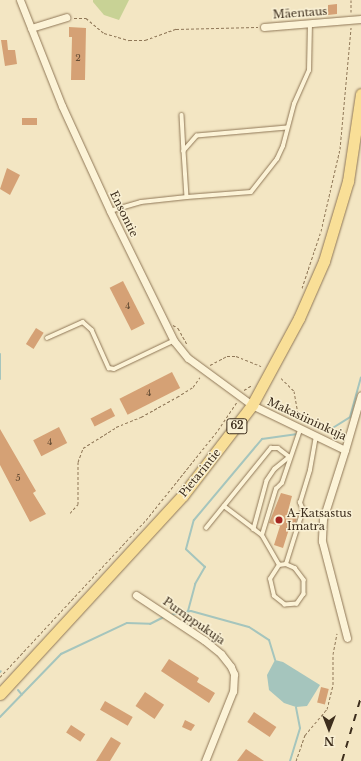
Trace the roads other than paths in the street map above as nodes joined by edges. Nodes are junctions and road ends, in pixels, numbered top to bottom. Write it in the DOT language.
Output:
graph roads {
  1 [pos="20,0"];
  2 [pos="66,17"];
  3 [pos="361,19"];
  4 [pos="310,24"];
  5 [pos="264,27"];
  6 [pos="31,28"];
  7 [pos="361,94"];
  8 [pos="182,115"];
  9 [pos="287,128"];
  10 [pos="184,151"];
  11 [pos="187,197"];
  12 [pos="110,211"];
  13 [pos="47,338"];
  14 [pos="174,341"];
  15 [pos="361,395"];
  16 [pos="252,405"];
  17 [pos="300,430"];
  18 [pos="316,437"];
  19 [pos="345,450"];
  20 [pos="290,457"];
  21 [pos="224,506"];
  22 [pos="206,528"];
  23 [pos="254,529"];
  24 [pos="262,535"];
  25 [pos="286,564"];
  26 [pos="279,565"];
  27 [pos="136,595"];
  28 [pos="347,638"];
  29 [pos="0,694"];
  30 [pos="205,761"];
  1 -- 6 [label="street, Ensontie"];
  2 -- 6 [label="street"];
  3 -- 4 [label="street, Mäentaus"];
  4 -- 5 [label="street, Mäentaus"];
  4 -- 9 [label="lane"];
  6 -- 12 [label="street, Ensontie"];
  7 -- 16 [label="main road, Pietarintie / 62"];
  8 -- 10 [label="lane"];
  9 -- 10 [label="lane"];
  9 -- 11 [label="lane"];
  10 -- 11 [label="lane"];
  11 -- 12 [label="lane"];
  12 -- 14 [label="street, Ensontie"];
  13 -- 14 [label="lane"];
  14 -- 16 [label="street, Ensontie"];
  15 -- 19 [label="street, Makasiininkuja"];
  16 -- 17 [label="street, Makasiininkuja"];
  16 -- 29 [label="main road, Pietarintie / 62"];
  17 -- 18 [label="street, Makasiininkuja"];
  17 -- 20 [label="lane"];
  18 -- 19 [label="street, Makasiininkuja"];
  18 -- 25 [label="lane"];
  19 -- 28 [label="street"];
  20 -- 21 [label="lane"];
  20 -- 23 [label="lane"];
  20 -- 24 [label="lane"];
  21 -- 22 [label="lane"];
  21 -- 23 [label="lane"];
  23 -- 24 [label="lane"];
  24 -- 26 [label="lane"];
  25 -- 26 [label="lane"];
  25 -- 26 [label="lane"];
  27 -- 30 [label="street, Pumppukuja"];
}
